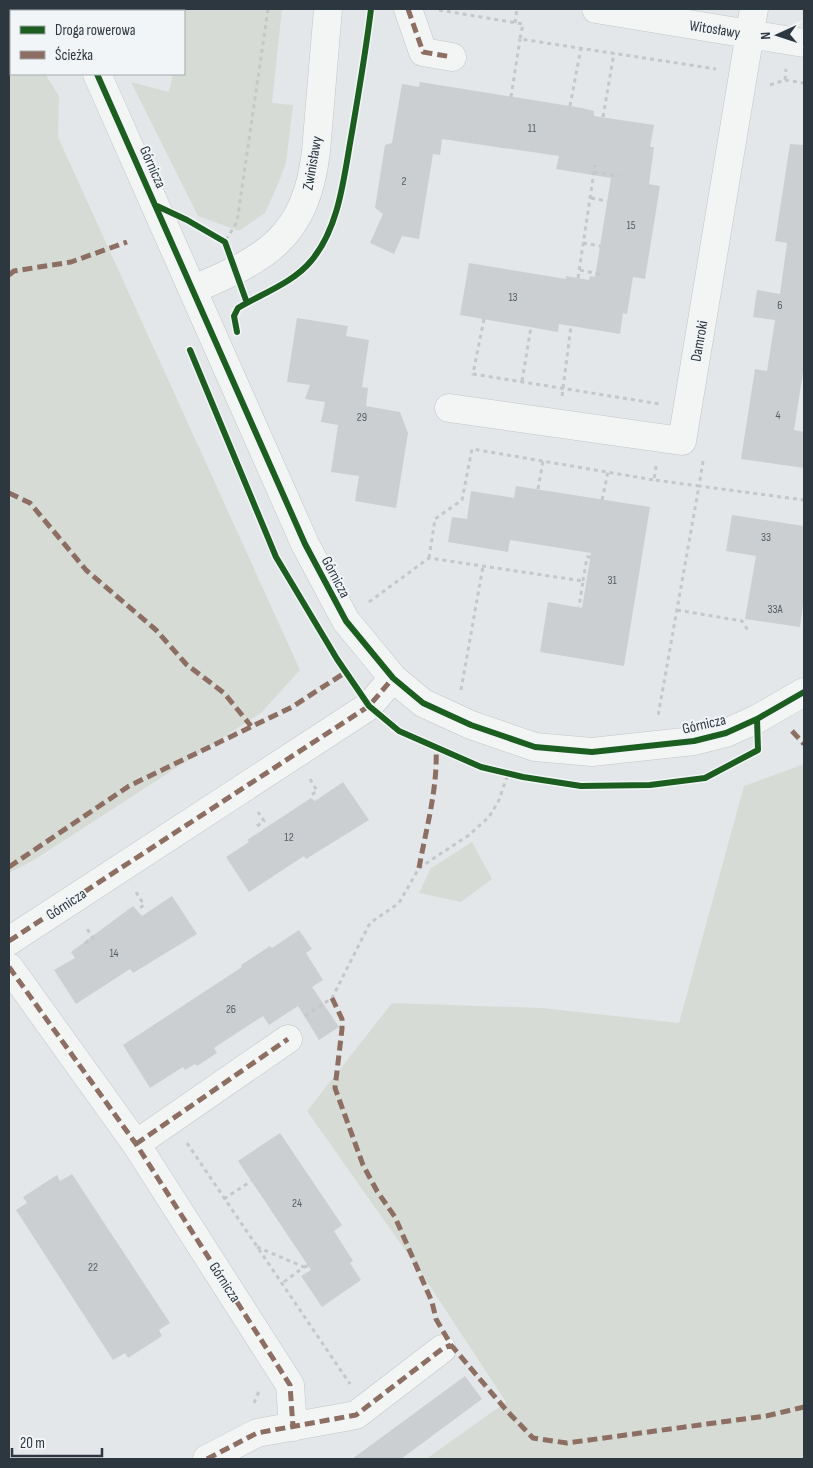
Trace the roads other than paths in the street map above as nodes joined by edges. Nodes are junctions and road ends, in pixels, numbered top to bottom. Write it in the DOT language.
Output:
graph roads {
  1 [pos="328,9"];
  2 [pos="408,9"];
  3 [pos="596,9"];
  4 [pos="752,22"];
  5 [pos="797,42"];
  6 [pos="452,58"];
  7 [pos="97,75"];
  8 [pos="194,289"];
  9 [pos="450,408"];
  10 [pos="393,678"];
  11 [pos="804,692"];
  12 [pos="9,941"];
  13 [pos="9,967"];
  14 [pos="288,1039"];
  15 [pos="136,1144"];
  16 [pos="442,1349"];
  17 [pos="293,1427"];
  18 [pos="207,1459"];
  1 -- 8 [label="street, Zwinisławy"];
  2 -- 6 [label="street"];
  3 -- 4 [label="street, Witosławy"];
  4 -- 5 [label="street, Witosławy"];
  4 -- 9 [label="street, Damroki"];
  7 -- 8 [label="street, Górnicza"];
  8 -- 10 [label="street, Górnicza"];
  10 -- 11 [label="street, Górnicza"];
  10 -- 12 [label="street, Górnicza"];
  13 -- 15 [label="street, Górnicza"];
  14 -- 15 [label="street"];
  15 -- 17 [label="street, Górnicza"];
  16 -- 17 [label="street"];
  17 -- 18 [label="street"];
}
